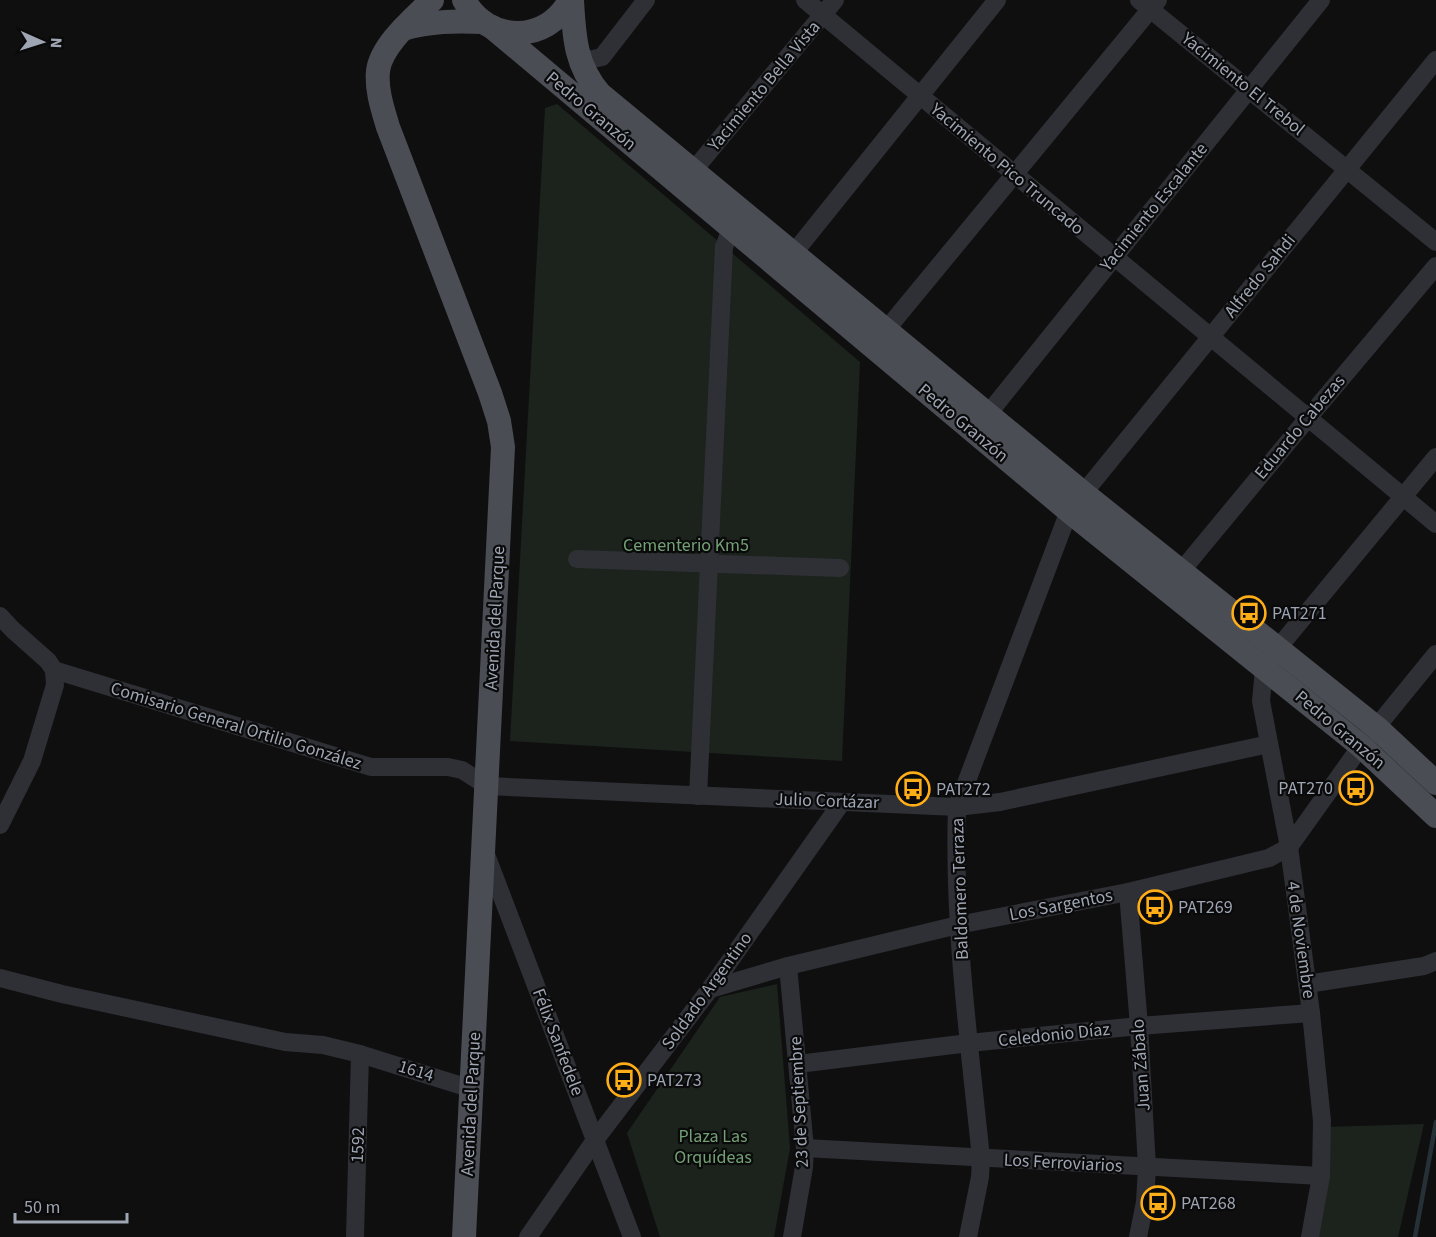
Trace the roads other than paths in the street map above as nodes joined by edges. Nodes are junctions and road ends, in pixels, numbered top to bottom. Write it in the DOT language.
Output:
graph roads {
  1 [pos="432,0"];
  2 [pos="464,0"];
  3 [pos="571,0"];
  4 [pos="646,0"];
  5 [pos="805,0"];
  6 [pos="835,0"];
  7 [pos="996,0"];
  8 [pos="1321,0"];
  9 [pos="1149,3"];
  10 [pos="823,15"];
  11 [pos="487,25"];
  12 [pos="403,29"];
  13 [pos="1436,60"];
  14 [pos="580,62"];
  15 [pos="1249,89"];
  16 [pos="920,96"];
  17 [pos="1347,169"];
  18 [pos="693,171"];
  19 [pos="1014,174"];
  20 [pos="738,222"];
  21 [pos="1436,242"];
  22 [pos="793,254"];
  23 [pos="1114,257"];
  24 [pos="1436,266"];
  25 [pos="886,330"];
  26 [pos="1210,337"];
  27 [pos="945,393"];
  28 [pos="988,414"];
  29 [pos="1308,418"];
  30 [pos="1436,457"];
  31 [pos="1402,496"];
  32 [pos="1076,502"];
  33 [pos="1436,524"];
  34 [pos="577,559"];
  35 [pos="709,564"];
  36 [pos="840,568"];
  37 [pos="1182,571"];
  38 [pos="1166,590"];
  39 [pos="0,616"];
  40 [pos="6,629"];
  41 [pos="1436,654"];
  42 [pos="1271,658"];
  43 [pos="54,670"];
  44 [pos="1377,728"];
  45 [pos="1269,744"];
  46 [pos="1361,746"];
  47 [pos="1436,783"];
  48 [pos="487,786"];
  49 [pos="698,796"];
  50 [pos="842,802"];
  51 [pos="957,807"];
  52 [pos="1436,816"];
  53 [pos="0,825"];
  54 [pos="1289,847"];
  55 [pos="484,848"];
  56 [pos="1128,892"];
  57 [pos="958,925"];
  58 [pos="1436,961"];
  59 [pos="788,966"];
  60 [pos="0,978"];
  61 [pos="1307,984"];
  62 [pos="710,989"];
  63 [pos="1311,1013"];
  64 [pos="1139,1026"];
  65 [pos="969,1043"];
  66 [pos="360,1054"];
  67 [pos="798,1064"];
  68 [pos="472,1089"];
  69 [pos="595,1140"];
  70 [pos="805,1148"];
  71 [pos="981,1158"];
  72 [pos="1148,1167"];
  73 [pos="1320,1176"];
  74 [pos="355,1237"];
  75 [pos="464,1237"];
  76 [pos="528,1237"];
  77 [pos="632,1237"];
  78 [pos="792,1237"];
  79 [pos="968,1237"];
  80 [pos="1138,1237"];
  81 [pos="1310,1237"];
  1 -- 12 [label="main road, Avenida del Parque"];
  2 -- 11 [label="main road, Pedro Granzón"];
  3 -- 11 [label="main road"];
  3 -- 14 [label="main road, Pedro Granzón"];
  4 -- 14 [label="street"];
  5 -- 10 [label="street, Yacimiento Pico Truncado"];
  6 -- 10 [label="street, Yacimiento Bella Vista"];
  7 -- 16 [label="street"];
  8 -- 15 [label="street, Yacimiento Escalante"];
  9 -- 15 [label="street, Yacimiento El Trebol"];
  9 -- 19 [label="street"];
  10 -- 16 [label="street, Yacimiento Pico Truncado"];
  10 -- 18 [label="street, Yacimiento Bella Vista"];
  11 -- 12 [label="main road"];
  11 -- 20 [label="main road, Pedro Granzón"];
  12 -- 48 [label="main road, Avenida del Parque"];
  13 -- 17 [label="street, Alfredo Sahdi"];
  14 -- 18 [label="main road, Pedro Granzón"];
  15 -- 17 [label="street, Yacimiento El Trebol"];
  15 -- 23 [label="street, Yacimiento Escalante"];
  16 -- 19 [label="street, Yacimiento Pico Truncado"];
  16 -- 22 [label="street"];
  17 -- 21 [label="street, Yacimiento El Trebol"];
  17 -- 26 [label="street, Alfredo Sahdi"];
  18 -- 20 [label="main road, Pedro Granzón"];
  19 -- 23 [label="street, Yacimiento Pico Truncado"];
  19 -- 25 [label="street"];
  20 -- 22 [label="main road, Pedro Granzón"];
  20 -- 27 [label="main road, Pedro Granzón"];
  20 -- 35 [label="street"];
  22 -- 25 [label="main road, Pedro Granzón"];
  23 -- 26 [label="street, Yacimiento Pico Truncado"];
  23 -- 28 [label="street, Yacimiento Escalante"];
  24 -- 29 [label="street, Eduardo Cabezas"];
  25 -- 27 [label="main road, Pedro Granzón"];
  26 -- 29 [label="street, Yacimiento Pico Truncado"];
  26 -- 32 [label="street, Alfredo Sahdi"];
  27 -- 28 [label="main road, Pedro Granzón"];
  27 -- 32 [label="main road, Pedro Granzón"];
  28 -- 32 [label="main road, Pedro Granzón"];
  29 -- 31 [label="street, Yacimiento Pico Truncado"];
  29 -- 37 [label="street, Eduardo Cabezas"];
  30 -- 31 [label="street"];
  31 -- 33 [label="street, Yacimiento Pico Truncado"];
  31 -- 42 [label="street"];
  32 -- 37 [label="main road, Pedro Granzón"];
  32 -- 38 [label="main road, Pedro Granzón"];
  32 -- 51 [label="street, Baldomero Terraza"];
  34 -- 35 [label="street"];
  35 -- 36 [label="street"];
  35 -- 49 [label="street"];
  37 -- 38 [label="street, Eduardo Cabezas"];
  37 -- 42 [label="main road, Pedro Granzón"];
  38 -- 42 [label="main road, Pedro Granzón"];
  39 -- 40 [label="street"];
  40 -- 43 [label="street"];
  41 -- 44 [label="street, Los Sargentos"];
  42 -- 44 [label="main road, Pedro Granzón"];
  42 -- 45 [label="street, 4 de Noviembre"];
  42 -- 46 [label="main road, Pedro Granzón"];
  43 -- 48 [label="street, Comisario General Ortilio González"];
  43 -- 53 [label="street"];
  44 -- 46 [label="street, Los Sargentos"];
  44 -- 47 [label="main road, Pedro Granzón"];
  45 -- 51 [label="street, Julio Cortázar"];
  45 -- 54 [label="street, 4 de Noviembre"];
  46 -- 52 [label="main road, Pedro Granzón"];
  46 -- 54 [label="street, Los Sargentos"];
  48 -- 49 [label="street, Julio Cortázar"];
  48 -- 55 [label="main road, Avenida del Parque"];
  49 -- 50 [label="street, Julio Cortázar"];
  50 -- 51 [label="street, Julio Cortázar"];
  50 -- 62 [label="street, Soldado Argentino"];
  51 -- 57 [label="street, Baldomero Terraza"];
  54 -- 56 [label="street, Los Sargentos"];
  54 -- 61 [label="street, 4 de Noviembre"];
  55 -- 68 [label="main road, Avenida del Parque"];
  55 -- 69 [label="street, Félix Sanfedele"];
  56 -- 57 [label="street, Los Sargentos"];
  56 -- 64 [label="street, Juan Zábalo"];
  57 -- 59 [label="street, Los Sargentos"];
  57 -- 65 [label="street, Baldomero Terraza"];
  58 -- 61 [label="street"];
  59 -- 62 [label="street, Los Sargentos"];
  59 -- 67 [label="street, 23 de Septiembre"];
  60 -- 66 [label="street, 1614"];
  61 -- 63 [label="street, 4 de Noviembre"];
  62 -- 69 [label="street, Soldado Argentino"];
  63 -- 64 [label="street, Celedonio Díaz"];
  63 -- 73 [label="street, 4 de Noviembre"];
  64 -- 65 [label="street, Celedonio Díaz"];
  64 -- 72 [label="street, Juan Zábalo"];
  65 -- 67 [label="street, Celedonio Díaz"];
  65 -- 71 [label="street, Baldomero Terraza"];
  66 -- 68 [label="street, 1614"];
  66 -- 74 [label="street, 1592"];
  67 -- 70 [label="street, 23 de Septiembre"];
  68 -- 75 [label="main road, Avenida del Parque"];
  69 -- 76 [label="street, Soldado Argentino"];
  69 -- 77 [label="street, Félix Sanfedele"];
  70 -- 71 [label="street, Los Ferroviarios"];
  70 -- 78 [label="street, 23 de Septiembre"];
  71 -- 72 [label="street, Los Ferroviarios"];
  71 -- 79 [label="street, Baldomero Terraza"];
  72 -- 73 [label="street, Los Ferroviarios"];
  72 -- 80 [label="street, Juan Zábalo"];
  73 -- 81 [label="street, 4 de Noviembre"];
}
